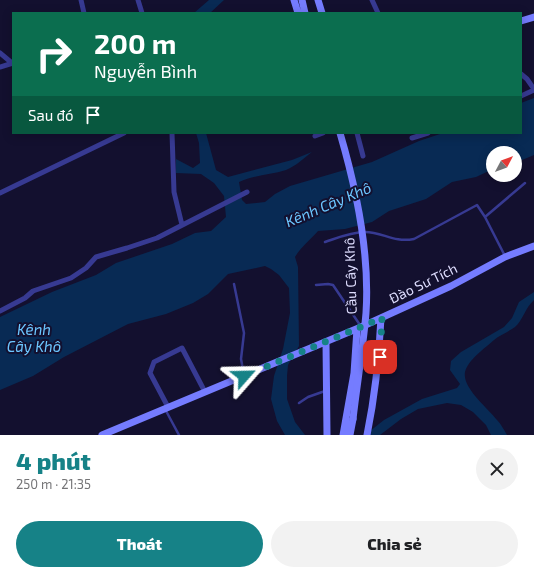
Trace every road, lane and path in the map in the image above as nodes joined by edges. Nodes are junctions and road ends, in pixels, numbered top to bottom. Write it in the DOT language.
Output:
graph roads {
  1 [pos="81,0"];
  2 [pos="138,0"];
  3 [pos="294,0"];
  4 [pos="302,0"];
  5 [pos="318,0"];
  6 [pos="372,0"];
  7 [pos="84,12"];
  8 [pos="142,12"];
  9 [pos="298,12"];
  10 [pos="305,12"];
  11 [pos="322,12"];
  12 [pos="378,12"];
  13 [pos="534,17"];
  14 [pos="522,21"];
  15 [pos="0,53"];
  16 [pos="12,63"];
  17 [pos="0,67"];
  18 [pos="522,75"];
  19 [pos="534,90"];
  20 [pos="522,96"];
  21 [pos="117,134"];
  22 [pos="172,134"];
  23 [pos="320,134"];
  24 [pos="340,134"];
  25 [pos="356,134"];
  26 [pos="425,134"];
  27 [pos="315,136"];
  28 [pos="412,138"];
  29 [pos="363,156"];
  30 [pos="525,183"];
  31 [pos="247,192"];
  32 [pos="0,193"];
  33 [pos="485,216"];
  34 [pos="182,225"];
  35 [pos="325,242"];
  36 [pos="534,246"];
  37 [pos="505,256"];
  38 [pos="234,284"];
  39 [pos="316,285"];
  40 [pos="0,311"];
  41 [pos="382,318"];
  42 [pos="359,328"];
  43 [pos="326,342"];
  44 [pos="244,376"];
  45 [pos="326,391"];
  46 [pos="205,392"];
  47 [pos="299,403"];
  48 [pos="166,408"];
  49 [pos="102,435"];
  50 [pos="179,435"];
  51 [pos="327,435"];
  52 [pos="343,435"];
  53 [pos="350,435"];
  54 [pos="367,435"];
  1 -- 7 [label="street"];
  2 -- 8 [label="street"];
  3 -- 9 [label="main road"];
  4 -- 10 [label="main road"];
  5 -- 11 [label="main road"];
  6 -- 12 [label="street"];
  13 -- 14 [label="main road"];
  15 -- 16 [label="street"];
  16 -- 17 [label="street"];
  18 -- 19 [label="street"];
  19 -- 20 [label="street"];
  21 -- 32 [label="street"];
  22 -- 34 [label="street"];
  23 -- 27 [label="street"];
  24 -- 53 [label="main road, Cầu Cây Khô, bridge"];
  25 -- 29 [label="street"];
  26 -- 28 [label="street"];
  30 -- 33 [label="lane"];
  31 -- 34 [label="street"];
  33 -- 35 [label="lane"];
  33 -- 37 [label="lane"];
  34 -- 40 [label="street"];
  36 -- 37 [label="main road, Đào Sư Tích"];
  37 -- 41 [label="main road, Đào Sư Tích"];
  38 -- 44 [label="lane"];
  39 -- 42 [label="lane"];
  41 -- 42 [label="main road, Đào Sư Tích"];
  41 -- 54 [label="main road"];
  42 -- 43 [label="main road, Đào Sư Tích"];
  42 -- 52 [label="main road"];
  43 -- 44 [label="main road, Đào Sư Tích"];
  43 -- 45 [label="main road"];
  44 -- 46 [label="main road, Đào Sư Tích"];
  45 -- 47 [label="lane"];
  45 -- 51 [label="main road"];
  46 -- 48 [label="main road, Đào Sư Tích"];
  46 -- 48 [label="street"];
  48 -- 49 [label="main road, Đào Sư Tích"];
  48 -- 50 [label="lane"];
}
